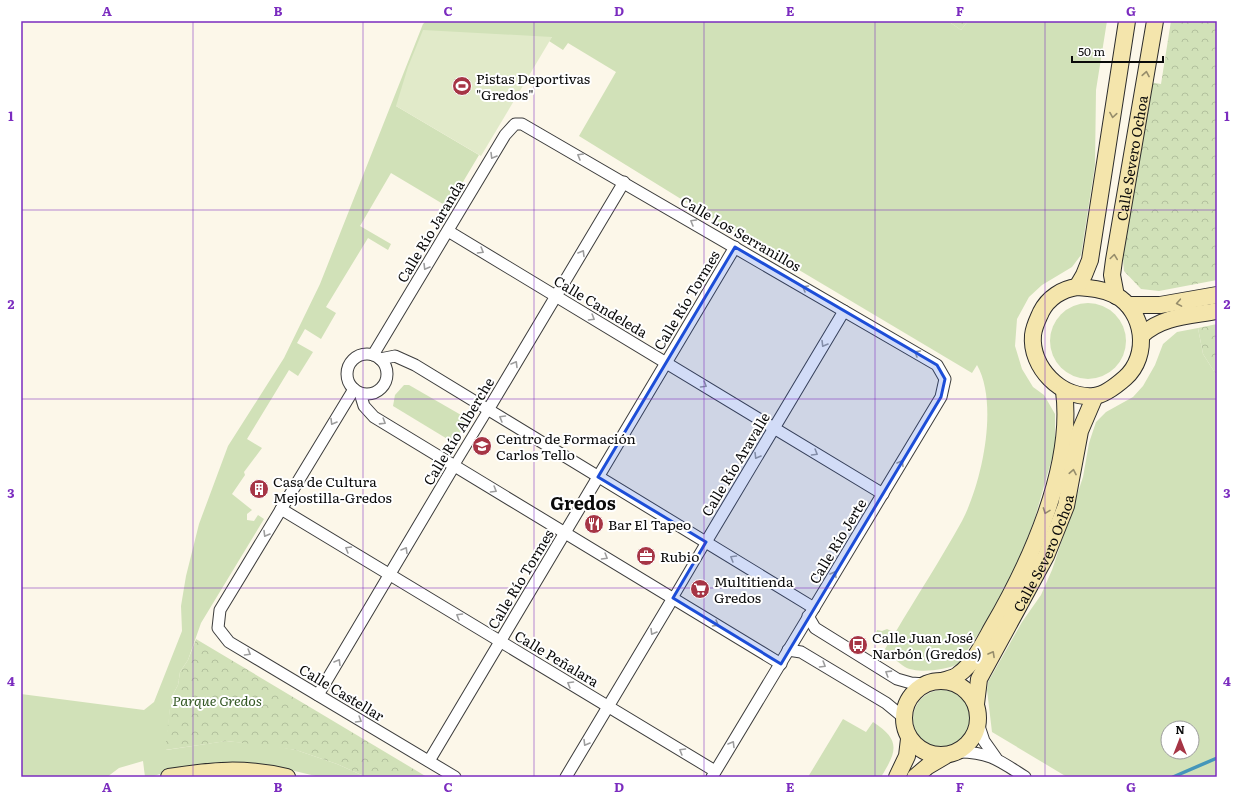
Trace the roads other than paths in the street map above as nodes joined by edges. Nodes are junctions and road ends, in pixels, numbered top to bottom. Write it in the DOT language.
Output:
graph roads {
  1 [pos="1127,21"];
  2 [pos="1155,21"];
  3 [pos="515,124"];
  4 [pos="624,182"];
  5 [pos="448,231"];
  6 [pos="735,247"];
  7 [pos="1077,287"];
  8 [pos="1217,295"];
  9 [pos="556,296"];
  10 [pos="1122,300"];
  11 [pos="844,310"];
  12 [pos="1217,311"];
  13 [pos="1142,335"];
  14 [pos="377,357"];
  15 [pos="666,362"];
  16 [pos="945,379"];
  17 [pos="1064,390"];
  18 [pos="357,391"];
  19 [pos="1095,396"];
  20 [pos="488,410"];
  21 [pos="774,428"];
  22 [pos="454,466"];
  23 [pos="598,477"];
  24 [pos="883,494"];
  25 [pos="281,509"];
  26 [pos="565,533"];
  27 [pos="706,542"];
  28 [pos="390,575"];
  29 [pos="673,598"];
  30 [pos="811,612"];
  31 [pos="500,641"];
  32 [pos="788,650"];
  33 [pos="781,664"];
  34 [pos="942,681"];
  35 [pos="925,684"];
  36 [pos="318,695"];
  37 [pos="976,704"];
  38 [pos="608,707"];
  39 [pos="903,717"];
  40 [pos="979,726"];
  41 [pos="909,739"];
  42 [pos="952,754"];
  43 [pos="996,758"];
  44 [pos="429,761"];
  45 [pos="222,773"];
  46 [pos="713,774"];
  47 [pos="169,777"];
  48 [pos="287,777"];
  49 [pos="455,777"];
  50 [pos="566,777"];
  51 [pos="897,777"];
  52 [pos="915,777"];
  53 [pos="1025,777"];
  1 -- 7 [label="main road, Calle Severo Ochoa, one-way"];
  10 -- 2 [label="main road, Calle Severo Ochoa, one-way"];
  4 -- 3 [label="street, Calle Los Serranillos, one-way"];
  3 -- 5 [label="street, Calle Río Jaranda, one-way"];
  6 -- 4 [label="street, Calle Los Serranillos, one-way"];
  9 -- 4 [label="street, Calle Río Alberche, one-way"];
  5 -- 9 [label="street, Calle Candeleda, one-way"];
  5 -- 14 [label="street, Calle Río Jaranda, one-way"];
  11 -- 6 [label="street, Calle Los Serranillos, one-way"];
  6 -- 15 [label="street, Calle Río Tormes"];
  7 -- 10 [label="main road"];
  7 -- 17 [label="main road"];
  8 -- 10 [label="main road, one-way"];
  9 -- 15 [label="street, Calle Candeleda, one-way"];
  20 -- 9 [label="street, Calle Río Alberche, one-way"];
  10 -- 13 [label="main road"];
  16 -- 11 [label="street, Calle Los Serranillos, one-way"];
  11 -- 21 [label="street, Calle Río Aravalle, one-way"];
  12 -- 13 [label="main road"];
  13 -- 19 [label="main road"];
  14 -- 18 [label="street"];
  14 -- 18 [label="street"];
  14 -- 20 [label="street"];
  15 -- 21 [label="street, Calle Candeleda, one-way"];
  15 -- 23 [label="street, Calle Río Tormes"];
  24 -- 16 [label="street, Calle Río Jerte, one-way"];
  17 -- 19 [label="main road"];
  17 -- 34 [label="main road, Calle Severo Ochoa, one-way"];
  18 -- 22 [label="street, one-way"];
  18 -- 25 [label="street, one-way"];
  37 -- 19 [label="main road, Calle Severo Ochoa, one-way"];
  20 -- 22 [label="street, Calle Río Alberche"];
  23 -- 20 [label="street, one-way"];
  21 -- 24 [label="street, Calle Candeleda, one-way"];
  21 -- 27 [label="street, Calle Río Aravalle, one-way"];
  22 -- 26 [label="street, one-way"];
  28 -- 22 [label="street, Calle Río Alberche, one-way"];
  23 -- 26 [label="street, Calle Río Tormes"];
  23 -- 27 [label="street"];
  30 -- 24 [label="street, Calle Río Jerte, one-way"];
  28 -- 25 [label="street, Calle Peñalara, one-way"];
  25 -- 36 [label="street, Calle Castellar, one-way"];
  26 -- 29 [label="street, one-way"];
  26 -- 31 [label="street, Calle Río Tormes"];
  27 -- 29 [label="street, Calle Río Aravalle"];
  30 -- 27 [label="street, one-way"];
  31 -- 28 [label="street, Calle Peñalara, one-way"];
  36 -- 28 [label="street, Calle Río Alberche, one-way"];
  29 -- 33 [label="street, one-way"];
  29 -- 38 [label="street, Calle Río Aravalle, one-way"];
  30 -- 32 [label="street, Calle Río Jerte"];
  35 -- 30 [label="street, one-way"];
  38 -- 31 [label="street, Calle Peñalara, one-way"];
  31 -- 44 [label="street, Calle Río Tormes"];
  32 -- 33 [label="street, Calle Río Jerte"];
  32 -- 39 [label="street, one-way"];
  46 -- 33 [label="street, Calle Río Jerte, one-way"];
  34 -- 35 [label="main road"];
  34 -- 37 [label="main road"];
  35 -- 39 [label="main road"];
  36 -- 44 [label="street, Calle Castellar, one-way"];
  37 -- 40 [label="main road"];
  46 -- 38 [label="street, Calle Peñalara, one-way"];
  38 -- 50 [label="street, Calle Río Aravalle, one-way"];
  39 -- 41 [label="main road"];
  40 -- 42 [label="main road"];
  40 -- 43 [label="street"];
  41 -- 42 [label="main road"];
  41 -- 51 [label="main road"];
  42 -- 43 [label="street"];
  42 -- 52 [label="main road"];
  43 -- 53 [label="street"];
  44 -- 49 [label="street, Calle Castellar"];
  45 -- 47 [label="main road"];
  45 -- 48 [label="main road"];
}
